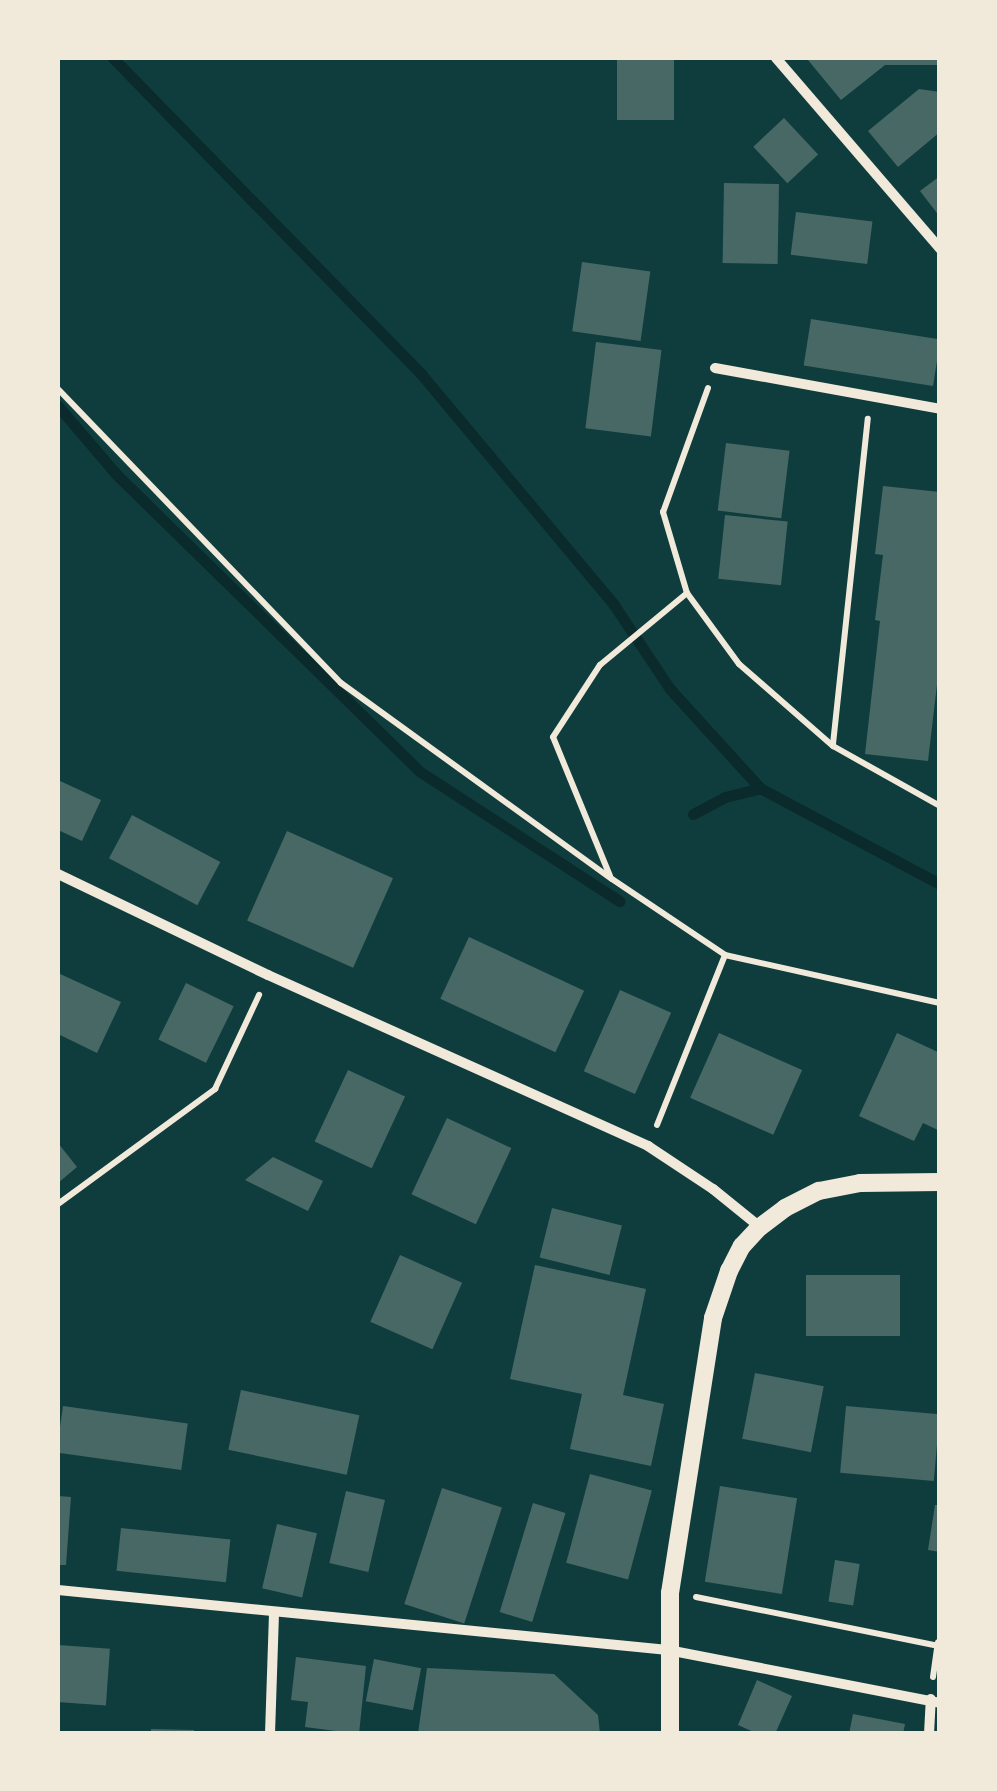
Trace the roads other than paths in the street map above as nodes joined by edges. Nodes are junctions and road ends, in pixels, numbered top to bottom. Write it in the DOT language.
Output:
graph roads {
  1 [pos="776,58"];
  2 [pos="940,249"];
  3 [pos="715,368"];
  4 [pos="940,409"];
  5 [pos="58,874"];
  6 [pos="940,1182"];
  7 [pos="760,1228"];
  8 [pos="58,1590"];
  9 [pos="274,1613"];
  10 [pos="668,1650"];
  11 [pos="935,1701"];
  12 [pos="270,1734"];
  13 [pos="670,1734"];
  14 [pos="928,1734"];
  1 -- 2 [label="street"];
  3 -- 4 [label="street"];
  5 -- 7 [label="street"];
  6 -- 7 [label="street"];
  7 -- 10 [label="street"];
  8 -- 9 [label="street"];
  9 -- 10 [label="street"];
  9 -- 12 [label="street"];
  10 -- 11 [label="street"];
  10 -- 13 [label="street"];
  11 -- 14 [label="street"];
}
